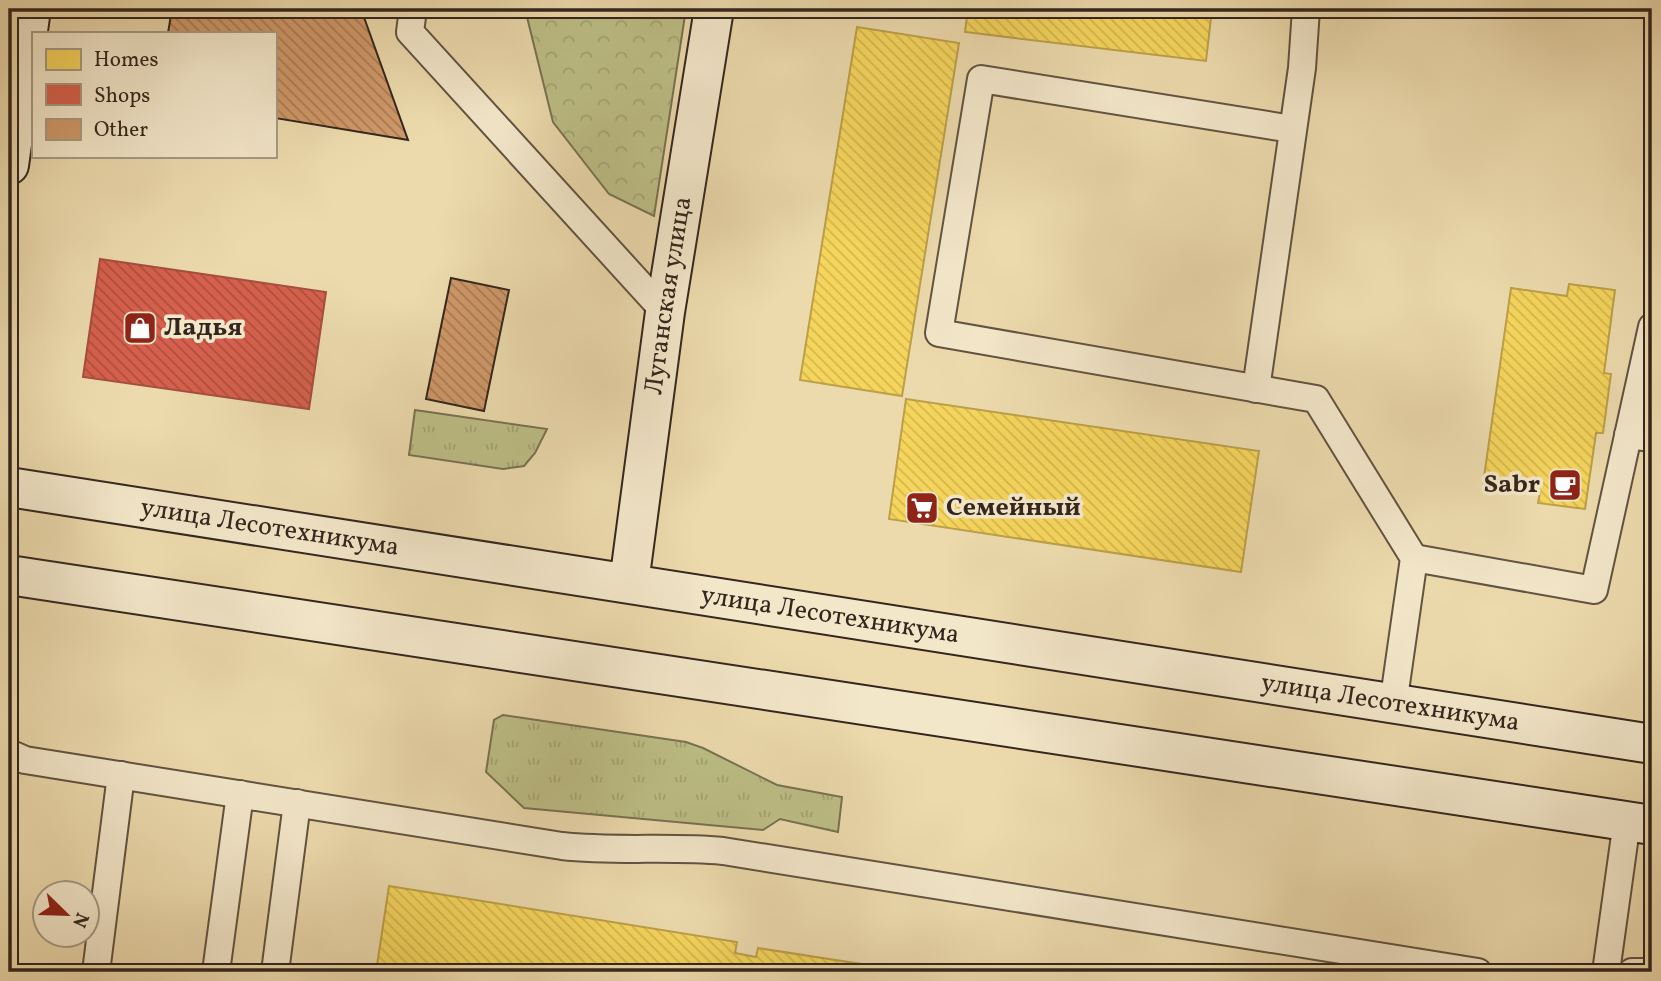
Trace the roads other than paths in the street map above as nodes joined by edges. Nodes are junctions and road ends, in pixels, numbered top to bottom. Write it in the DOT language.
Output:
graph roads {
  1 [pos="31,9"];
  2 [pos="413,9"];
  3 [pos="714,9"];
  4 [pos="1306,9"];
  5 [pos="1292,129"];
  6 [pos="9,165"];
  7 [pos="665,312"];
  8 [pos="1652,327"];
  9 [pos="1256,388"];
  10 [pos="1640,436"];
  11 [pos="9,487"];
  12 [pos="1414,558"];
  13 [pos="9,575"];
  14 [pos="629,583"];
  15 [pos="1392,705"];
  16 [pos="1652,744"];
  17 [pos="9,753"];
  18 [pos="121,775"];
  19 [pos="240,794"];
  20 [pos="297,803"];
  21 [pos="1640,823"];
  22 [pos="96,972"];
  23 [pos="216,972"];
  24 [pos="275,972"];
  25 [pos="1478,972"];
  26 [pos="1606,972"];
  27 [pos="1632,972"];
  28 [pos="1652,972"];
  1 -- 6 [label="main road"];
  2 -- 7 [label="lane"];
  3 -- 7 [label="main road, Луганская улица"];
  4 -- 5 [label="lane"];
  5 -- 9 [label="lane"];
  5 -- 9 [label="lane"];
  7 -- 14 [label="main road, Луганская улица"];
  8 -- 10 [label="lane"];
  9 -- 12 [label="lane"];
  10 -- 12 [label="lane"];
  11 -- 14 [label="main road, улица Лесотехникума"];
  12 -- 15 [label="lane"];
  13 -- 21 [label="main road"];
  14 -- 15 [label="main road, улица Лесотехникума"];
  15 -- 16 [label="main road, улица Лесотехникума"];
  17 -- 18 [label="lane"];
  18 -- 19 [label="lane"];
  18 -- 22 [label="lane"];
  19 -- 20 [label="lane"];
  19 -- 23 [label="lane"];
  20 -- 24 [label="lane"];
  20 -- 25 [label="lane"];
  21 -- 26 [label="lane"];
  27 -- 28 [label="lane"];
}
